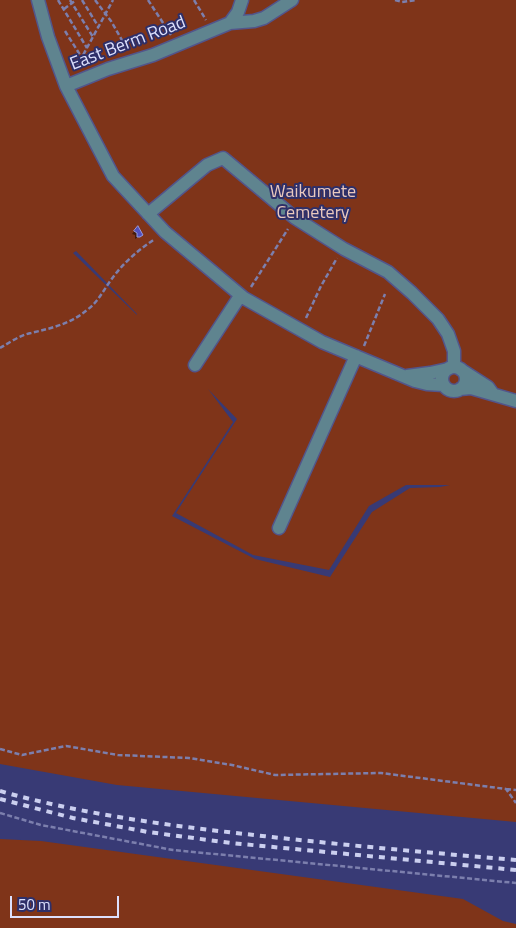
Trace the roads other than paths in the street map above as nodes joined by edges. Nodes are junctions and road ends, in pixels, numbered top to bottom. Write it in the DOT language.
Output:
graph roads {
  1 [pos="38,0"];
  2 [pos="242,0"];
  3 [pos="292,0"];
  4 [pos="230,23"];
  5 [pos="66,86"];
  6 [pos="148,214"];
  7 [pos="244,294"];
  8 [pos="358,355"];
  9 [pos="194,366"];
  10 [pos="454,368"];
  11 [pos="404,376"];
  12 [pos="444,385"];
  13 [pos="460,389"];
  14 [pos="494,395"];
  15 [pos="516,401"];
  16 [pos="279,528"];
  1 -- 5 [label="lane"];
  2 -- 4 [label="lane"];
  3 -- 4 [label="lane, East Berm Road"];
  4 -- 5 [label="lane, East Berm Road"];
  5 -- 6 [label="lane"];
  6 -- 7 [label="lane"];
  6 -- 10 [label="lane"];
  7 -- 8 [label="lane"];
  7 -- 9 [label="lane"];
  8 -- 11 [label="lane"];
  8 -- 16 [label="lane"];
  10 -- 11 [label="lane"];
  10 -- 12 [label="lane"];
  10 -- 13 [label="lane"];
  10 -- 14 [label="lane"];
  11 -- 12 [label="lane"];
  12 -- 13 [label="lane"];
  13 -- 14 [label="lane"];
  14 -- 15 [label="lane"];
}
